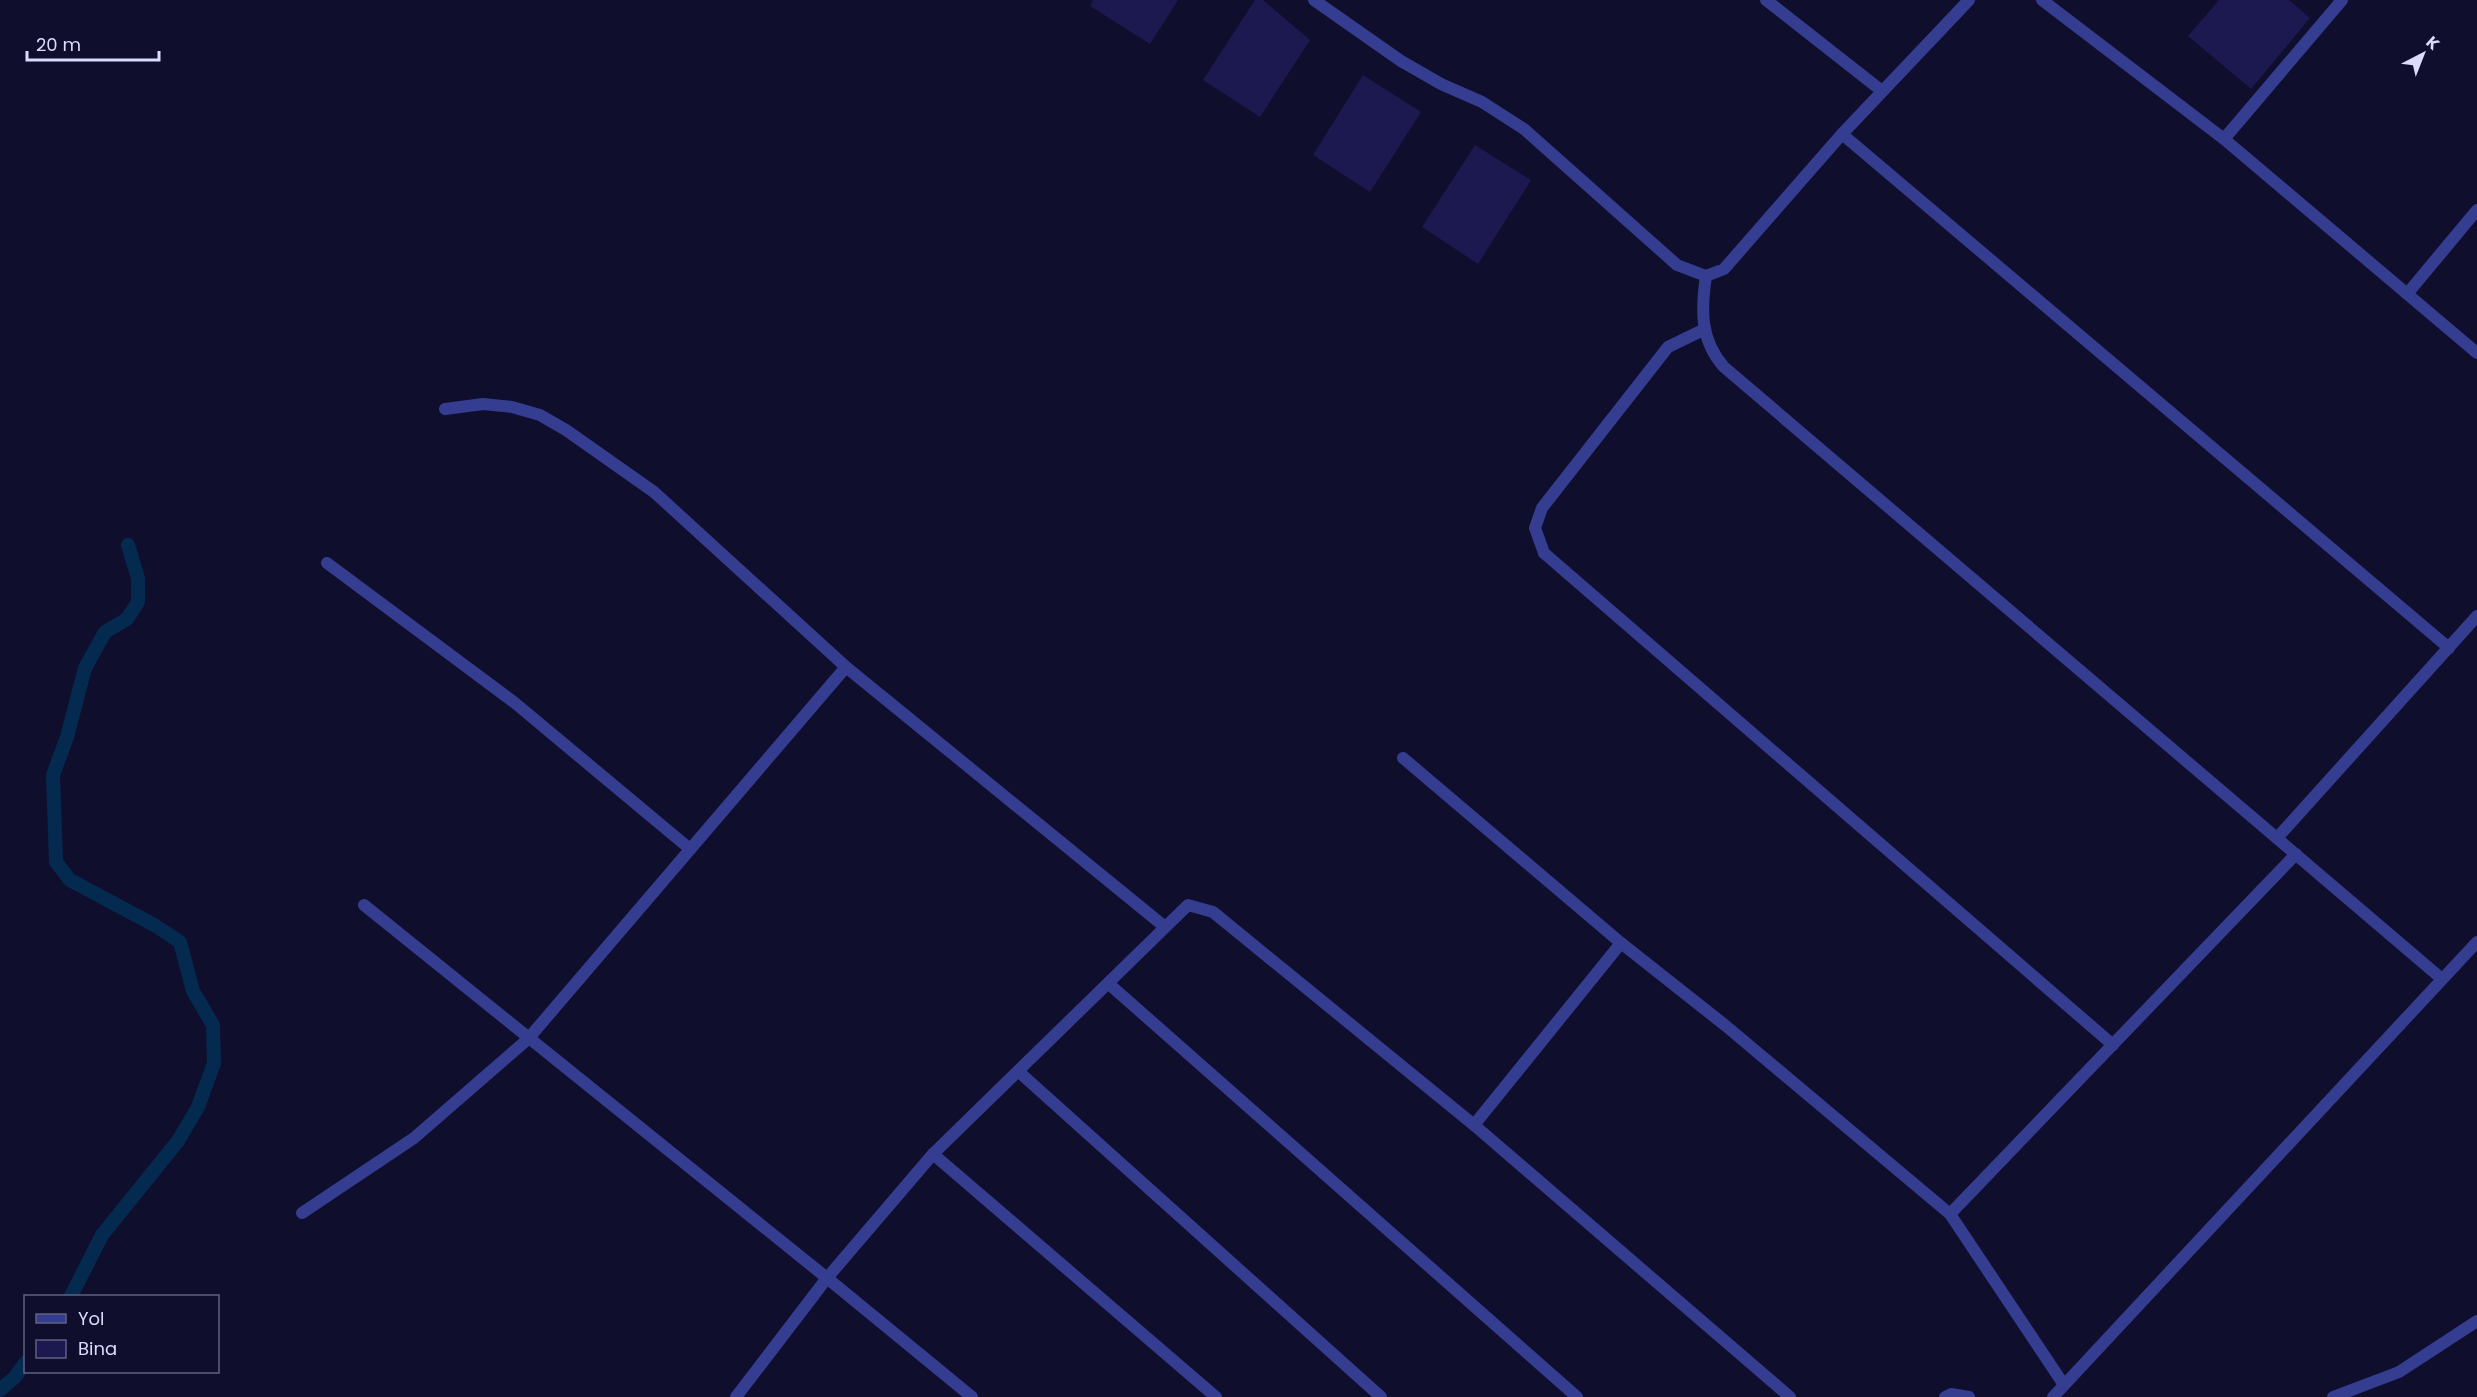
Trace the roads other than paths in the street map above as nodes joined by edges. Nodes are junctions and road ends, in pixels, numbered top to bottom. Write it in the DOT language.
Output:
graph roads {
  1 [pos="1314,0"];
  2 [pos="1766,0"];
  3 [pos="1969,0"];
  4 [pos="2042,0"];
  5 [pos="2343,0"];
  6 [pos="1882,91"];
  7 [pos="1842,134"];
  8 [pos="2224,139"];
  9 [pos="2477,210"];
  10 [pos="1706,276"];
  11 [pos="2407,294"];
  12 [pos="1703,330"];
  13 [pos="2477,353"];
  14 [pos="445,409"];
  15 [pos="327,563"];
  16 [pos="2477,616"];
  17 [pos="2449,648"];
  18 [pos="846,667"];
  19 [pos="1404,758"];
  20 [pos="2277,838"];
  21 [pos="690,849"];
  22 [pos="2296,854"];
  23 [pos="364,905"];
  24 [pos="1165,927"];
  25 [pos="2477,942"];
  26 [pos="1621,943"];
  27 [pos="2442,979"];
  28 [pos="1108,984"];
  29 [pos="528,1039"];
  30 [pos="2113,1045"];
  31 [pos="1018,1072"];
  32 [pos="1474,1125"];
  33 [pos="933,1154"];
  34 [pos="302,1213"];
  35 [pos="1950,1214"];
  36 [pos="827,1278"];
  37 [pos="2477,1322"];
  38 [pos="2064,1386"];
  39 [pos="736,1397"];
  40 [pos="972,1397"];
  41 [pos="1216,1397"];
  42 [pos="1381,1397"];
  43 [pos="1577,1397"];
  44 [pos="1790,1397"];
  45 [pos="1945,1397"];
  46 [pos="1969,1397"];
  47 [pos="2053,1397"];
  48 [pos="2333,1397"];
  1 -- 10 [label="street"];
  2 -- 6 [label="street"];
  3 -- 6 [label="street"];
  4 -- 8 [label="street"];
  5 -- 8 [label="street"];
  6 -- 7 [label="street"];
  7 -- 10 [label="street"];
  7 -- 17 [label="street"];
  8 -- 11 [label="street"];
  9 -- 11 [label="street"];
  10 -- 12 [label="street"];
  11 -- 13 [label="street"];
  12 -- 20 [label="street"];
  12 -- 30 [label="street"];
  14 -- 18 [label="street"];
  15 -- 21 [label="street"];
  16 -- 17 [label="street"];
  17 -- 20 [label="street"];
  18 -- 21 [label="street"];
  18 -- 24 [label="street"];
  19 -- 26 [label="street"];
  20 -- 22 [label="street"];
  21 -- 29 [label="street"];
  22 -- 27 [label="street"];
  22 -- 30 [label="street"];
  23 -- 29 [label="street"];
  24 -- 28 [label="street"];
  24 -- 32 [label="street"];
  25 -- 27 [label="street"];
  26 -- 32 [label="street"];
  26 -- 35 [label="street"];
  27 -- 38 [label="street"];
  28 -- 31 [label="street"];
  28 -- 43 [label="street"];
  29 -- 34 [label="street"];
  29 -- 36 [label="street"];
  30 -- 35 [label="street"];
  31 -- 33 [label="street"];
  31 -- 42 [label="street"];
  32 -- 44 [label="street"];
  33 -- 36 [label="street"];
  33 -- 41 [label="street"];
  35 -- 38 [label="street"];
  36 -- 39 [label="street"];
  36 -- 40 [label="street"];
  37 -- 48 [label="street"];
  38 -- 47 [label="street"];
  45 -- 46 [label="street"];
}
